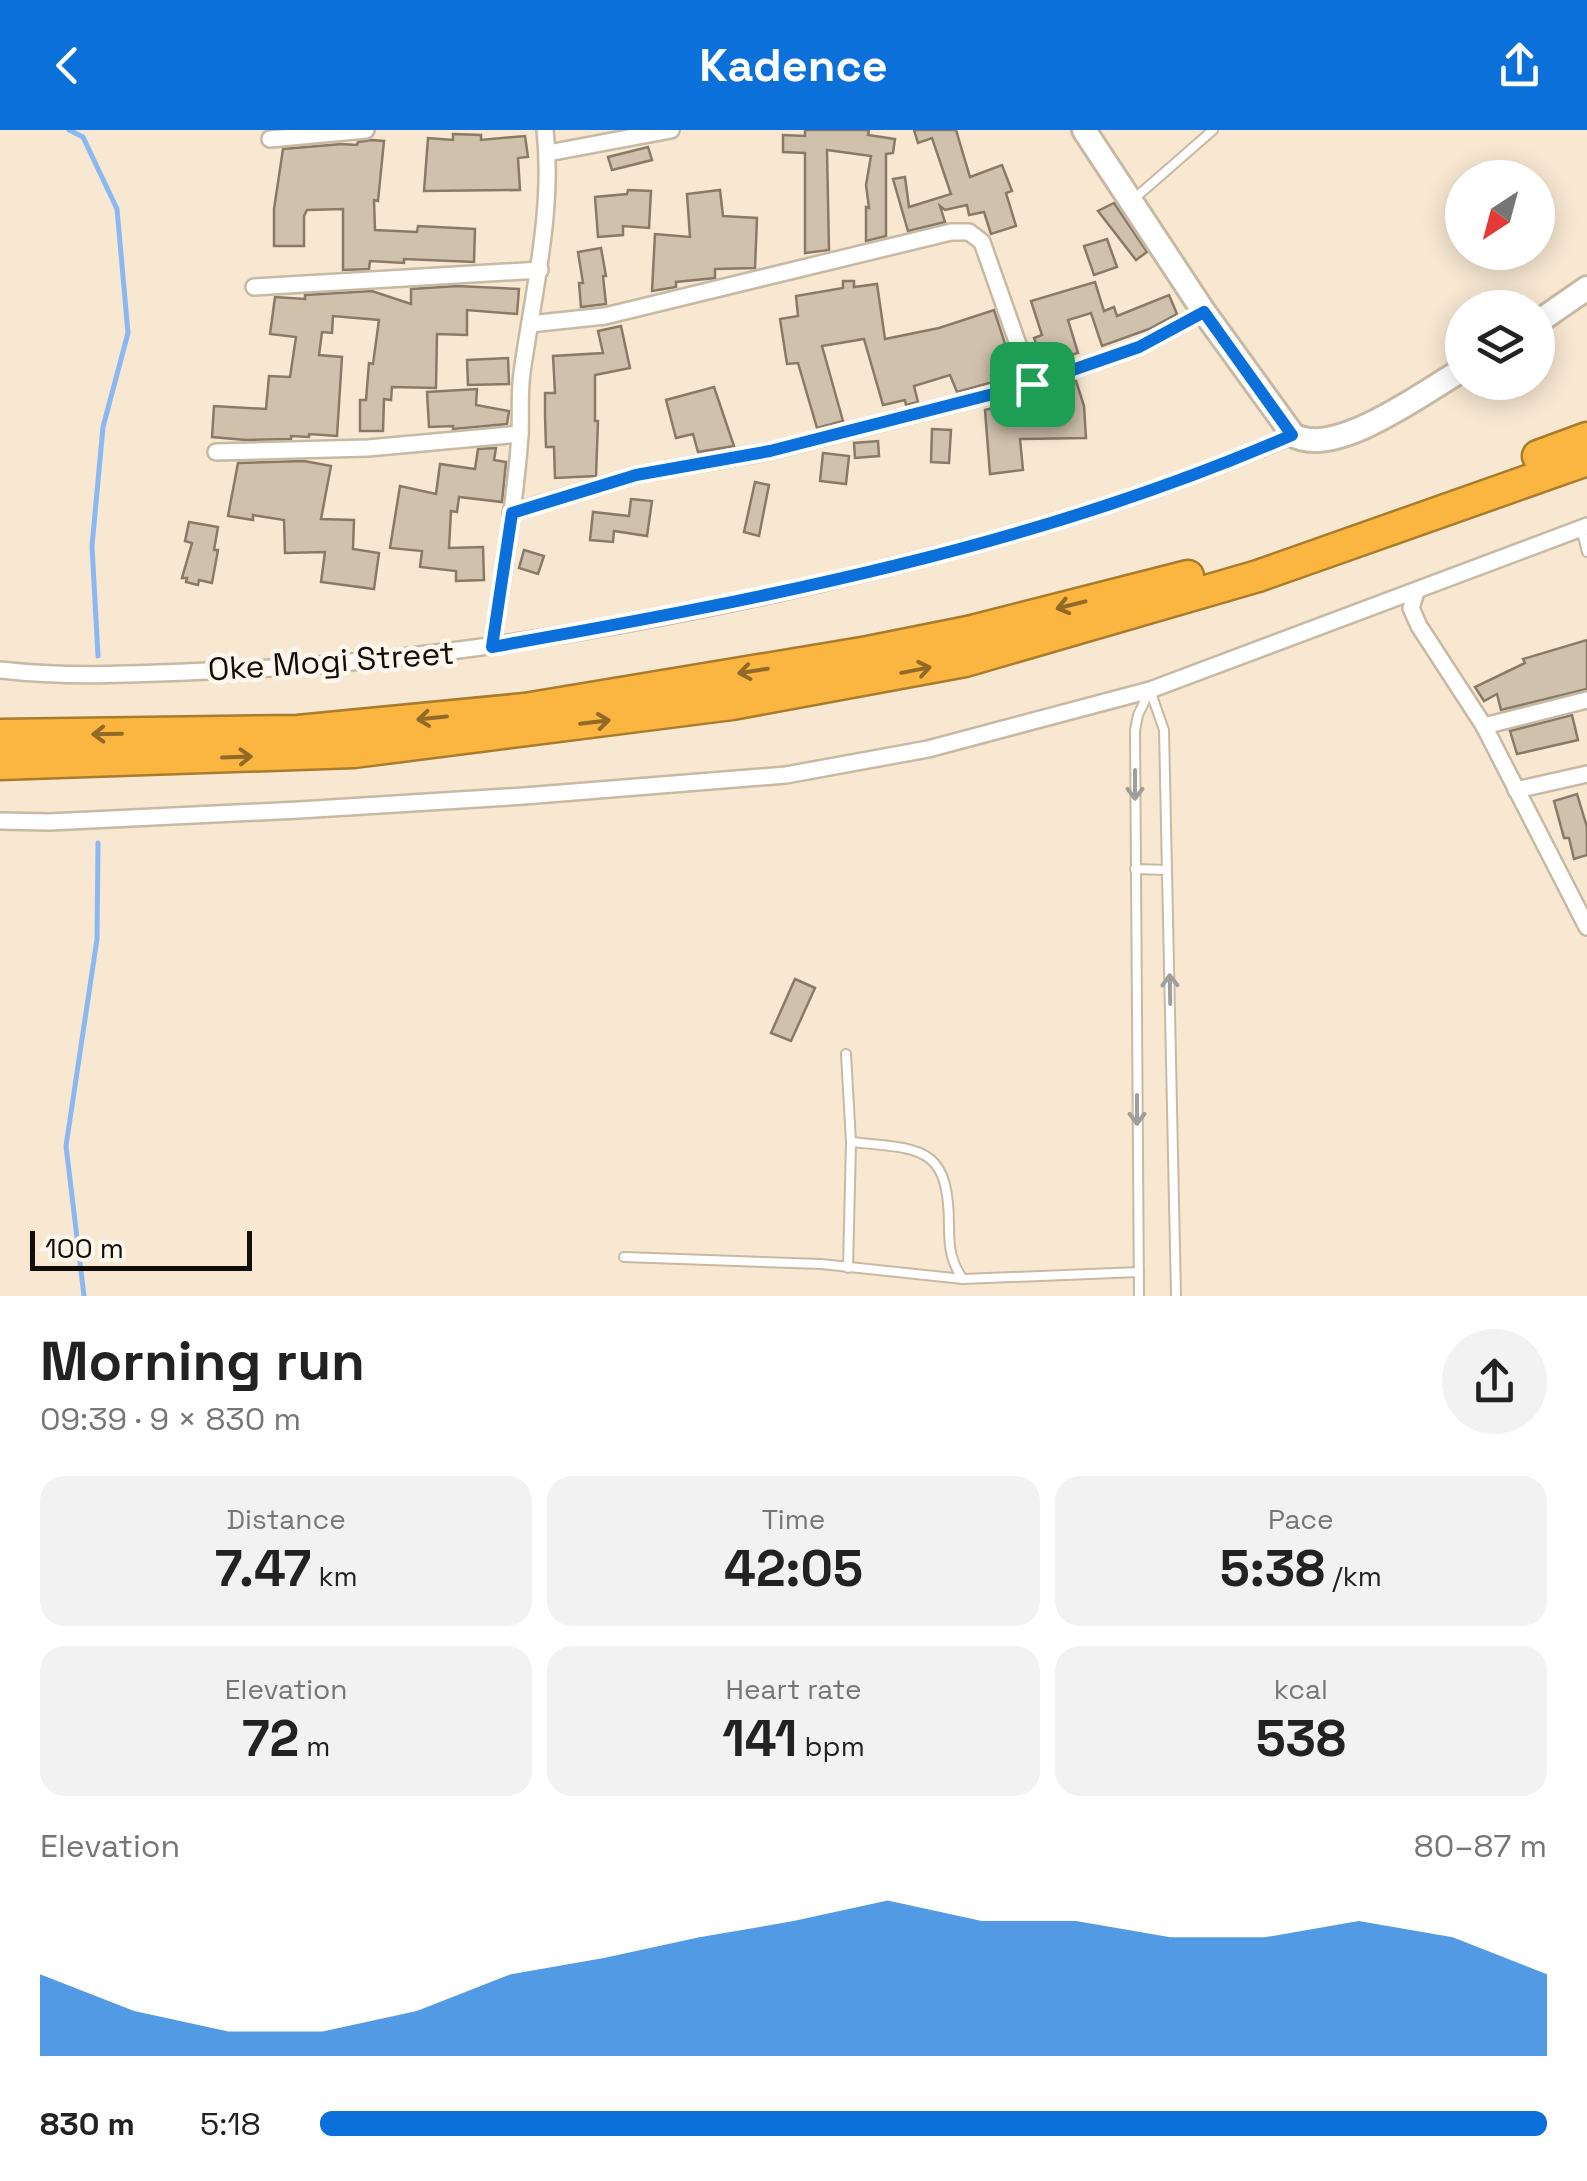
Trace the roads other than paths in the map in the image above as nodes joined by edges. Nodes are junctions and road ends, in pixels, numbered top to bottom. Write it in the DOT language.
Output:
graph roads {
  1 [pos="365,130"];
  2 [pos="545,130"];
  3 [pos="670,130"];
  4 [pos="1084,130"];
  5 [pos="1213,130"];
  6 [pos="270,139"];
  7 [pos="548,153"];
  8 [pos="1132,201"];
  9 [pos="540,270"];
  10 [pos="254,287"];
  11 [pos="1587,288"];
  12 [pos="1555,310"];
  13 [pos="1204,312"];
  14 [pos="530,324"];
  15 [pos="1445,380"];
  16 [pos="1032,384"];
  17 [pos="520,434"];
  18 [pos="1292,435"];
  19 [pos="1587,438"];
  20 [pos="216,452"];
  21 [pos="1587,460"];
  22 [pos="1462,494"];
  23 [pos="512,513"];
  24 [pos="1584,527"];
  25 [pos="1587,552"];
  26 [pos="1416,592"];
  27 [pos="492,647"];
  28 [pos="0,670"];
  29 [pos="1150,690"];
  30 [pos="1587,700"];
  31 [pos="1484,726"];
  32 [pos="0,735"];
  33 [pos="0,764"];
  34 [pos="1587,774"];
  35 [pos="1516,790"];
  36 [pos="0,821"];
  37 [pos="1135,869"];
  38 [pos="1167,870"];
  39 [pos="1587,928"];
  40 [pos="846,1054"];
  41 [pos="850,1142"];
  42 [pos="624,1257"];
  43 [pos="848,1268"];
  44 [pos="1139,1272"];
  45 [pos="963,1279"];
  46 [pos="1139,1296"];
  47 [pos="1176,1296"];
  1 -- 6 [label="street"];
  2 -- 7 [label="street"];
  3 -- 7 [label="street"];
  4 -- 8 [label="street"];
  5 -- 8 [label="lane"];
  7 -- 9 [label="street"];
  8 -- 13 [label="street"];
  9 -- 10 [label="street"];
  9 -- 14 [label="street"];
  11 -- 12 [label="street"];
  13 -- 16 [label="street"];
  13 -- 18 [label="street"];
  14 -- 16 [label="street"];
  14 -- 17 [label="street"];
  15 -- 18 [label="street"];
  16 -- 23 [label="street"];
  17 -- 20 [label="street"];
  17 -- 23 [label="street"];
  18 -- 27 [label="street, Oke Mogi Street"];
  19 -- 22 [label="highway"];
  21 -- 22 [label="highway"];
  22 -- 32 [label="highway, one-way"];
  33 -- 22 [label="highway, one-way"];
  23 -- 27 [label="street"];
  24 -- 25 [label="lane"];
  24 -- 26 [label="street"];
  26 -- 29 [label="street"];
  26 -- 31 [label="street"];
  27 -- 28 [label="street, Oke Mogi Street"];
  29 -- 36 [label="street"];
  29 -- 37 [label="lane, one-way"];
  29 -- 38 [label="lane"];
  30 -- 31 [label="street"];
  31 -- 35 [label="street"];
  34 -- 35 [label="street"];
  35 -- 39 [label="street"];
  37 -- 38 [label="lane"];
  37 -- 44 [label="lane, one-way"];
  47 -- 38 [label="lane, one-way"];
  40 -- 41 [label="lane"];
  41 -- 43 [label="lane"];
  41 -- 45 [label="lane"];
  42 -- 43 [label="lane"];
  43 -- 45 [label="lane"];
  44 -- 45 [label="lane"];
  44 -- 46 [label="lane"];
}
